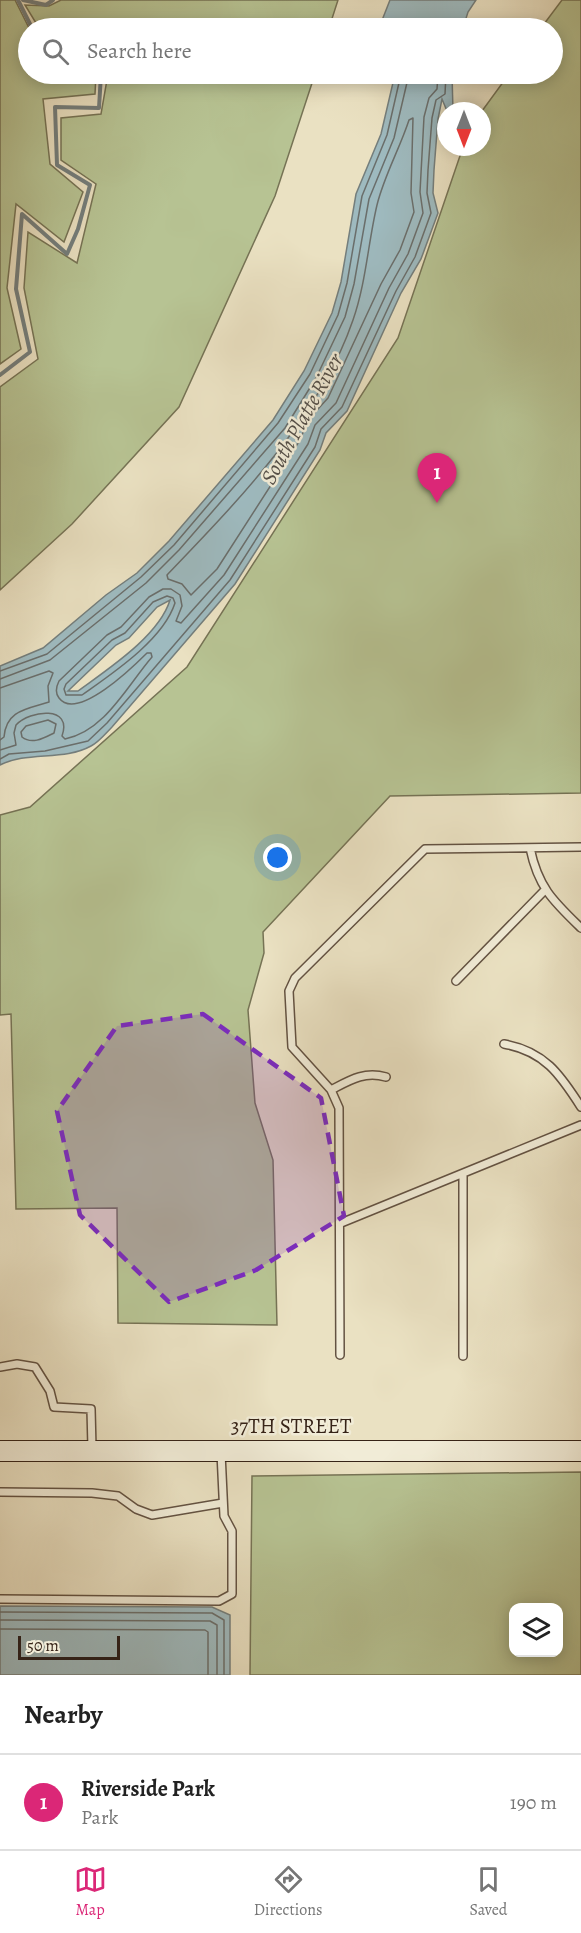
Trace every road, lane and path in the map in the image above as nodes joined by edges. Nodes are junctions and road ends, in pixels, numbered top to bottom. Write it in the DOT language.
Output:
graph roads {
  1 [pos="581,847"];
  2 [pos="530,848"];
  3 [pos="544,891"];
  4 [pos="581,928"];
  5 [pos="456,981"];
  6 [pos="504,1044"];
  7 [pos="386,1077"];
  8 [pos="331,1090"];
  9 [pos="581,1107"];
  10 [pos="581,1125"];
  11 [pos="463,1174"];
  12 [pos="341,1223"];
  13 [pos="340,1355"];
  14 [pos="463,1356"];
  15 [pos="0,1367"];
  16 [pos="221,1450"];
  17 [pos="0,1451"];
  18 [pos="93,1451"];
  19 [pos="581,1451"];
  20 [pos="0,1492"];
  21 [pos="223,1503"];
  22 [pos="0,1599"];
  1 -- 2 [label="lane"];
  2 -- 3 [label="lane"];
  2 -- 8 [label="lane"];
  3 -- 4 [label="lane"];
  3 -- 5 [label="lane"];
  6 -- 9 [label="lane"];
  7 -- 8 [label="lane"];
  8 -- 12 [label="lane"];
  10 -- 11 [label="lane"];
  11 -- 12 [label="lane"];
  11 -- 14 [label="lane"];
  12 -- 13 [label="lane"];
  15 -- 18 [label="lane"];
  16 -- 18 [label="main road, 37TH STREET"];
  16 -- 19 [label="main road, 37TH STREET"];
  16 -- 21 [label="lane"];
  17 -- 18 [label="main road, 37TH STREET"];
  20 -- 21 [label="lane"];
  21 -- 22 [label="lane"];
}
